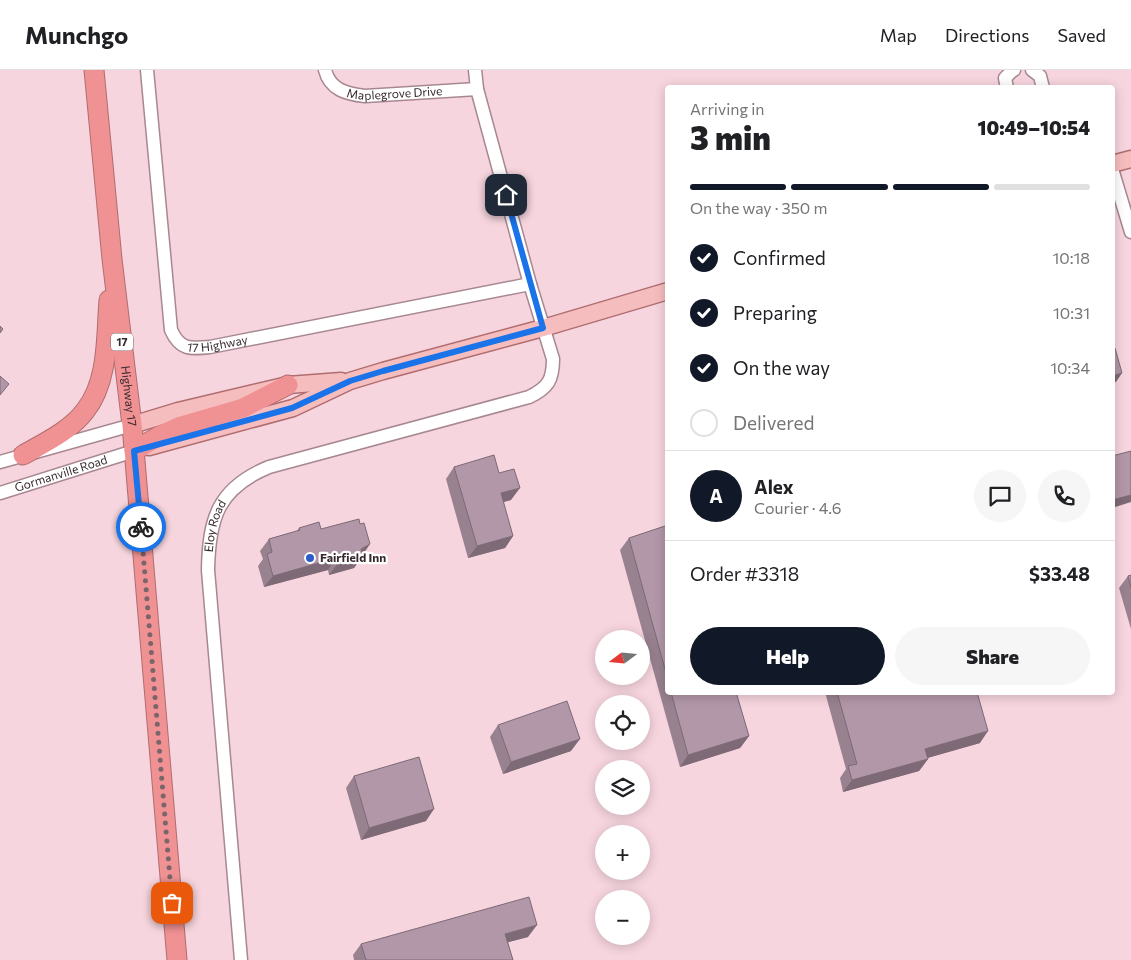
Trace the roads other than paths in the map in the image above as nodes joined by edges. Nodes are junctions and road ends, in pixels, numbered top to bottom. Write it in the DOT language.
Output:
graph roads {
  1 [pos="94,70"];
  2 [pos="147,70"];
  3 [pos="325,70"];
  4 [pos="475,70"];
  5 [pos="1014,70"];
  6 [pos="1032,70"];
  7 [pos="1006,85"];
  8 [pos="1042,85"];
  9 [pos="477,89"];
  10 [pos="1131,159"];
  11 [pos="1115,163"];
  12 [pos="1115,179"];
  13 [pos="1131,232"];
  14 [pos="112,259"];
  15 [pos="530,284"];
  16 [pos="665,292"];
  17 [pos="543,328"];
  18 [pos="350,381"];
  19 [pos="288,385"];
  20 [pos="132,425"];
  21 [pos="134,451"];
  22 [pos="22,456"];
  23 [pos="0,462"];
  24 [pos="0,493"];
  25 [pos="177,960"];
  26 [pos="241,960"];
  1 -- 14 [label="highway, Highway 17 / 17"];
  2 -- 15 [label="street, 17 Highway"];
  3 -- 9 [label="street, Maplegrove Drive"];
  4 -- 9 [label="street, Eloy Road"];
  5 -- 7 [label="street"];
  6 -- 8 [label="street"];
  9 -- 15 [label="street, Eloy Road"];
  10 -- 11 [label="main road"];
  12 -- 13 [label="street"];
  14 -- 20 [label="highway, Highway 17 / 17"];
  14 -- 22 [label="highway"];
  15 -- 17 [label="street, Eloy Road"];
  16 -- 17 [label="main road, Gormanville Road"];
  17 -- 18 [label="main road, Gormanville Road"];
  17 -- 26 [label="street, Eloy Road"];
  18 -- 19 [label="main road, Gormanville Road"];
  18 -- 21 [label="main road, Gormanville Road"];
  19 -- 20 [label="main road, Gormanville Road"];
  19 -- 21 [label="highway"];
  20 -- 21 [label="highway, Highway 17 / 17"];
  20 -- 22 [label="street, Gormanville Road"];
  21 -- 24 [label="street, Gormanville Road"];
  21 -- 25 [label="highway, Highway 17 / 17"];
  22 -- 23 [label="street, Gormanville Road"];
}
